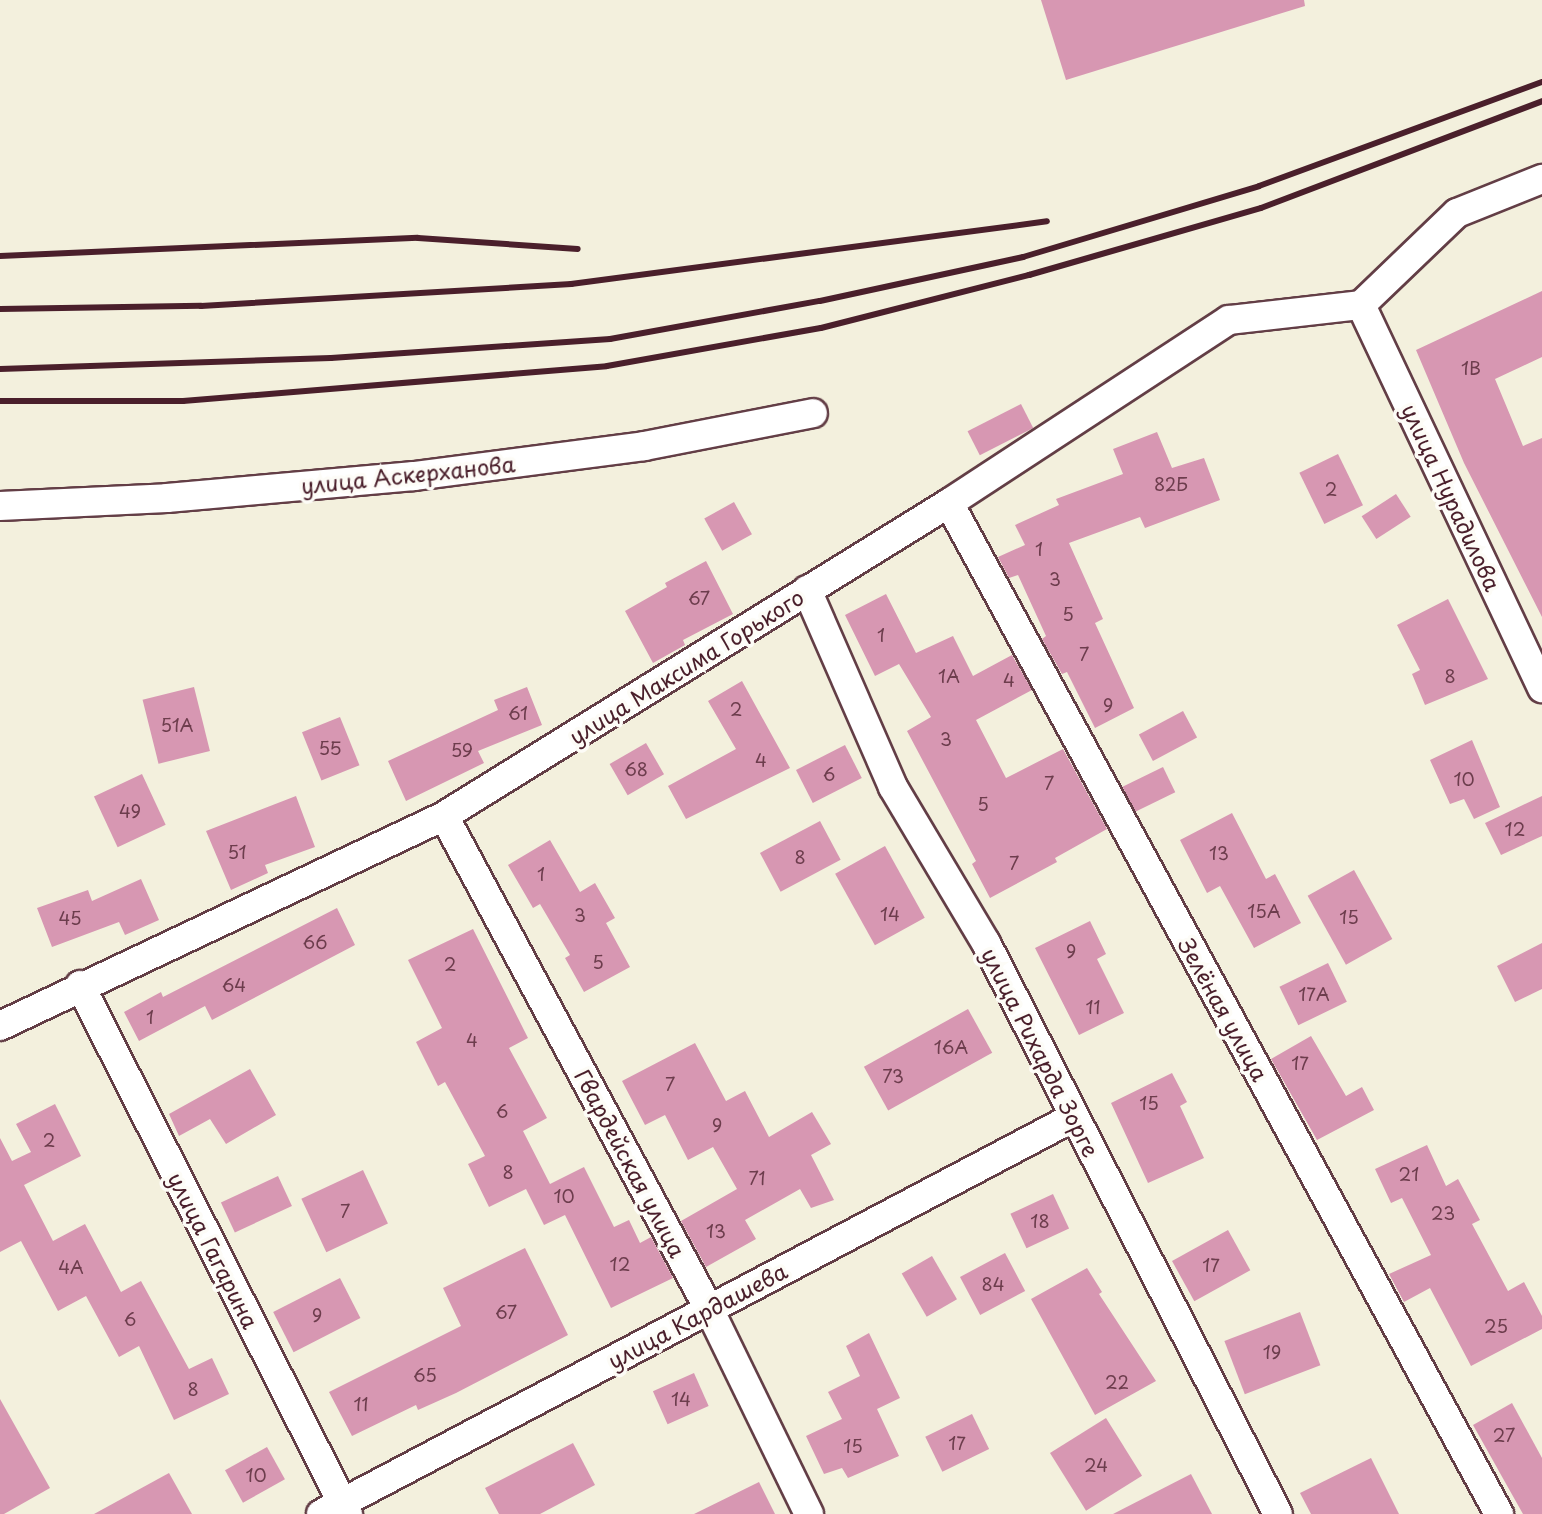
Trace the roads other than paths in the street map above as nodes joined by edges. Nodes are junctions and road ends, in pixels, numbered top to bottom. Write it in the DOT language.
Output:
graph roads {
  1 [pos="1542,179"];
  2 [pos="1361,305"];
  3 [pos="813,413"];
  4 [pos="949,503"];
  5 [pos="0,506"];
  6 [pos="807,590"];
  7 [pos="1542,688"];
  8 [pos="444,816"];
  9 [pos="80,985"];
  10 [pos="0,1026"];
  11 [pos="1074,1117"];
  12 [pos="709,1309"];
  13 [pos="337,1510"];
  14 [pos="809,1514"];
  15 [pos="1278,1514"];
  16 [pos="1499,1514"];
  1 -- 2 [label="street"];
  2 -- 4 [label="street, улица Максима Горького"];
  2 -- 7 [label="street, улица Нурадилова"];
  3 -- 5 [label="street, улица Аскерханова"];
  4 -- 6 [label="street, улица Максима Горького"];
  4 -- 16 [label="street, Зелёная улица"];
  6 -- 8 [label="street, улица Максима Горького"];
  6 -- 11 [label="street, улица Рихарда Зорге"];
  8 -- 9 [label="street, улица Максима Горького"];
  8 -- 12 [label="street, Гвардейская улица"];
  9 -- 10 [label="street, улица Максима Горького"];
  9 -- 13 [label="street, улица Гагарина"];
  11 -- 12 [label="street, улица Кардашева"];
  11 -- 15 [label="street, улица Рихарда Зорге"];
  12 -- 13 [label="street, улица Кардашева"];
  12 -- 14 [label="street, Гвардейская улица"];
}
